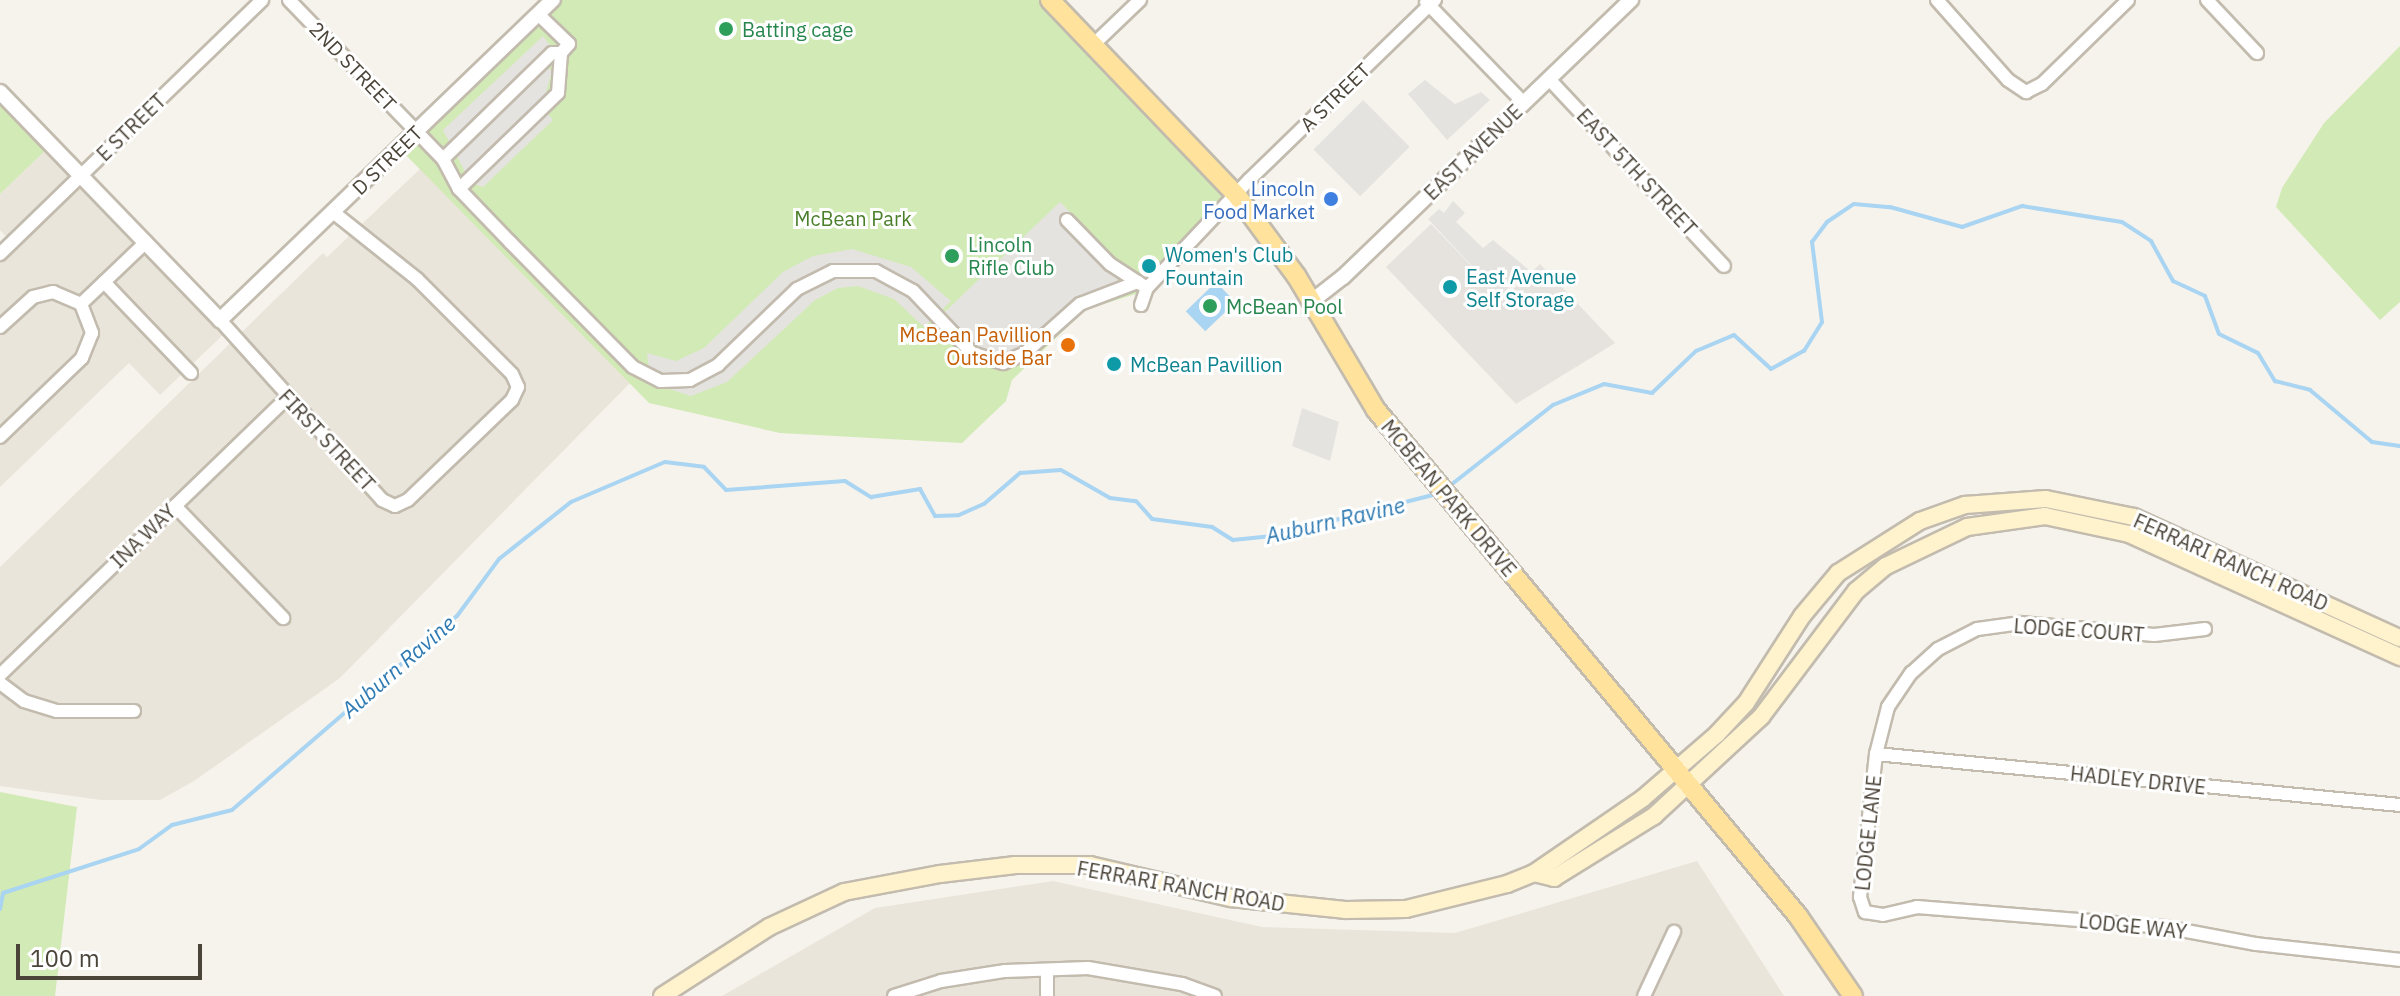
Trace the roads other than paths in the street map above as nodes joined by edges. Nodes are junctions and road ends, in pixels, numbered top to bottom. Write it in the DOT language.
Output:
graph roads {
  1 [pos="262,0"];
  2 [pos="289,0"];
  3 [pos="553,0"];
  4 [pos="1050,0"];
  5 [pos="1140,0"];
  6 [pos="1631,0"];
  7 [pos="1937,0"];
  8 [pos="2128,0"];
  9 [pos="2207,0"];
  10 [pos="1429,2"];
  11 [pos="538,14"];
  12 [pos="1093,45"];
  13 [pos="561,53"];
  14 [pos="2257,53"];
  15 [pos="1549,79"];
  16 [pos="0,92"];
  17 [pos="1524,103"];
  18 [pos="417,131"];
  19 [pos="443,159"];
  20 [pos="80,175"];
  21 [pos="459,189"];
  22 [pos="1237,196"];
  23 [pos="333,212"];
  24 [pos="1067,220"];
  25 [pos="146,242"];
  26 [pos="0,254"];
  27 [pos="1724,266"];
  28 [pos="104,282"];
  29 [pos="1143,285"];
  30 [pos="1312,301"];
  31 [pos="81,304"];
  32 [pos="1141,305"];
  33 [pos="220,320"];
  34 [pos="0,327"];
  35 [pos="191,373"];
  36 [pos="287,398"];
  37 [pos="0,437"];
  38 [pos="175,506"];
  39 [pos="2310,615"];
  40 [pos="283,618"];
  41 [pos="2205,629"];
  42 [pos="2400,638"];
  43 [pos="2400,657"];
  44 [pos="2400,667"];
  45 [pos="0,675"];
  46 [pos="0,683"];
  47 [pos="134,711"];
  48 [pos="1876,754"];
  49 [pos="1674,771"];
  50 [pos="1687,786"];
  51 [pos="2400,805"];
  52 [pos="1534,873"];
  53 [pos="1865,912"];
  54 [pos="1674,932"];
  55 [pos="2400,960"];
  56 [pos="1047,971"];
  57 [pos="662,996"];
  58 [pos="894,996"];
  59 [pos="1047,996"];
  60 [pos="1215,996"];
  61 [pos="1644,996"];
  62 [pos="1853,996"];
  1 -- 20 [label="street, E STREET"];
  2 -- 18 [label="street, 2ND STREET"];
  3 -- 11 [label="street, D STREET"];
  4 -- 12 [label="main road, MCBEAN PARK DRIVE"];
  5 -- 12 [label="street"];
  6 -- 15 [label="street, EAST AVENUE"];
  7 -- 8 [label="street"];
  9 -- 14 [label="street"];
  10 -- 17 [label="street"];
  10 -- 22 [label="street, A STREET"];
  11 -- 13 [label="street"];
  11 -- 18 [label="street, D STREET"];
  12 -- 22 [label="main road, MCBEAN PARK DRIVE"];
  13 -- 19 [label="street"];
  13 -- 21 [label="street"];
  15 -- 17 [label="street, EAST AVENUE"];
  15 -- 27 [label="street, EAST 5TH STREET"];
  16 -- 20 [label="street, FIRST STREET"];
  17 -- 30 [label="street, EAST AVENUE"];
  18 -- 19 [label="street, 2ND STREET"];
  18 -- 23 [label="street, D STREET"];
  19 -- 21 [label="street, 2ND STREET"];
  20 -- 25 [label="street, FIRST STREET"];
  20 -- 26 [label="street, E STREET"];
  21 -- 29 [label="street, 2ND STREET"];
  22 -- 29 [label="street, A STREET"];
  22 -- 30 [label="main road, MCBEAN PARK DRIVE"];
  23 -- 33 [label="street, D STREET"];
  23 -- 36 [label="street, FIRST STREET"];
  24 -- 29 [label="street"];
  25 -- 28 [label="street"];
  25 -- 33 [label="street, FIRST STREET"];
  28 -- 31 [label="street"];
  28 -- 35 [label="street"];
  29 -- 32 [label="street"];
  30 -- 49 [label="main road, MCBEAN PARK DRIVE"];
  31 -- 34 [label="street"];
  31 -- 37 [label="street"];
  33 -- 36 [label="street, FIRST STREET"];
  36 -- 38 [label="street, INA WAY"];
  38 -- 40 [label="street"];
  38 -- 45 [label="street, INA WAY"];
  39 -- 43 [label="main road, FERRARI RANCH ROAD"];
  39 -- 44 [label="main road"];
  39 -- 50 [label="main road, FERRARI RANCH ROAD"];
  41 -- 48 [label="street, LODGE COURT"];
  42 -- 49 [label="main road, FERRARI RANCH ROAD"];
  46 -- 47 [label="street"];
  48 -- 51 [label="street, HADLEY DRIVE"];
  48 -- 53 [label="street, LODGE LANE"];
  49 -- 50 [label="main road, MCBEAN PARK DRIVE"];
  49 -- 52 [label="main road, FERRARI RANCH ROAD"];
  50 -- 52 [label="main road, FERRARI RANCH ROAD"];
  50 -- 62 [label="main road, MCBEAN PARK DRIVE"];
  52 -- 57 [label="main road, FERRARI RANCH ROAD"];
  53 -- 55 [label="street, LODGE WAY"];
  54 -- 61 [label="street"];
  56 -- 58 [label="street"];
  56 -- 59 [label="street"];
  56 -- 60 [label="street"];
}
